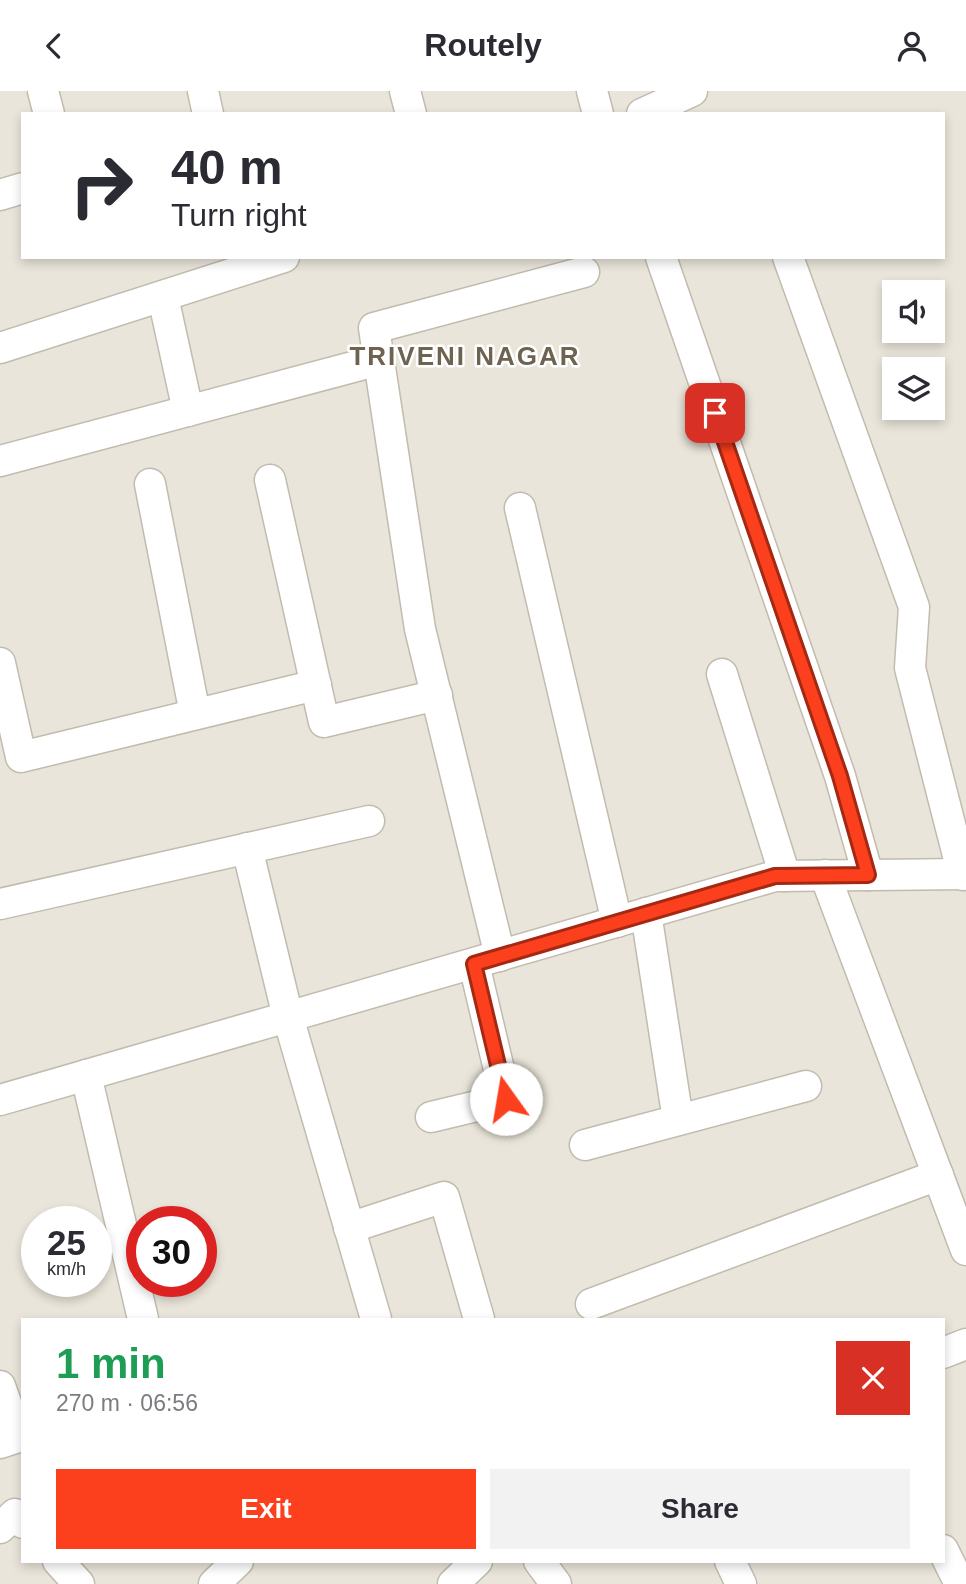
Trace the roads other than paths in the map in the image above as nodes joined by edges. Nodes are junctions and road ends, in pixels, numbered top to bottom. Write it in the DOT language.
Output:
graph roads {
  1 [pos="43,91"];
  2 [pos="203,91"];
  3 [pos="405,91"];
  4 [pos="592,91"];
  5 [pos="692,91"];
  6 [pos="48,112"];
  7 [pos="208,112"];
  8 [pos="410,112"];
  9 [pos="597,112"];
  10 [pos="646,112"];
  11 [pos="21,189"];
  12 [pos="0,195"];
  13 [pos="278,259"];
  14 [pos="662,259"];
  15 [pos="789,259"];
  16 [pos="584,272"];
  17 [pos="163,297"];
  18 [pos="0,348"];
  19 [pos="379,361"];
  20 [pos="188,411"];
  21 [pos="0,461"];
  22 [pos="270,480"];
  23 [pos="150,484"];
  24 [pos="520,508"];
  25 [pos="0,663"];
  26 [pos="722,674"];
  27 [pos="316,685"];
  28 [pos="437,695"];
  29 [pos="195,714"];
  30 [pos="369,821"];
  31 [pos="247,848"];
  32 [pos="965,874"];
  33 [pos="825,875"];
  34 [pos="868,875"];
  35 [pos="785,876"];
  36 [pos="0,904"];
  37 [pos="646,913"];
  38 [pos="617,922"];
  39 [pos="487,960"];
  40 [pos="288,1017"];
  41 [pos="86,1075"];
  42 [pos="806,1086"];
  43 [pos="0,1100"];
  44 [pos="431,1117"];
  45 [pos="678,1120"];
  46 [pos="584,1145"];
  47 [pos="938,1175"];
  48 [pos="349,1228"];
  49 [pos="966,1250"];
  50 [pos="592,1304"];
  51 [pos="143,1318"];
  52 [pos="376,1318"];
  53 [pos="479,1318"];
  54 [pos="966,1344"];
  55 [pos="945,1352"];
  56 [pos="0,1386"];
  57 [pos="0,1443"];
  58 [pos="21,1521"];
  59 [pos="0,1528"];
  60 [pos="945,1553"];
  61 [pos="60,1563"];
  62 [pos="236,1563"];
  63 [pos="475,1563"];
  64 [pos="540,1563"];
  65 [pos="731,1563"];
  66 [pos="79,1584"];
  67 [pos="214,1584"];
  68 [pos="453,1584"];
  69 [pos="556,1584"];
  70 [pos="741,1584"];
  71 [pos="960,1584"];
  1 -- 6 [label="street"];
  2 -- 7 [label="street"];
  3 -- 8 [label="street"];
  4 -- 9 [label="street"];
  5 -- 10 [label="street"];
  11 -- 12 [label="street"];
  13 -- 17 [label="street"];
  14 -- 34 [label="street"];
  15 -- 32 [label="street"];
  16 -- 19 [label="street"];
  17 -- 18 [label="street"];
  17 -- 20 [label="street"];
  19 -- 20 [label="street"];
  19 -- 28 [label="street"];
  20 -- 21 [label="street"];
  22 -- 27 [label="street"];
  23 -- 29 [label="street"];
  24 -- 38 [label="street"];
  25 -- 29 [label="street"];
  26 -- 35 [label="street"];
  27 -- 28 [label="street"];
  27 -- 29 [label="street"];
  28 -- 39 [label="street"];
  30 -- 31 [label="street"];
  31 -- 36 [label="street"];
  31 -- 40 [label="street"];
  32 -- 34 [label="street"];
  33 -- 34 [label="street"];
  33 -- 35 [label="street"];
  33 -- 47 [label="street"];
  35 -- 37 [label="street"];
  37 -- 38 [label="street"];
  37 -- 45 [label="street"];
  38 -- 39 [label="street"];
  39 -- 40 [label="street"];
  39 -- 44 [label="street"];
  40 -- 41 [label="street"];
  40 -- 48 [label="street"];
  41 -- 43 [label="street"];
  41 -- 51 [label="street"];
  42 -- 45 [label="street"];
  45 -- 46 [label="street"];
  47 -- 49 [label="street"];
  47 -- 50 [label="street"];
  48 -- 52 [label="street"];
  48 -- 53 [label="street"];
  54 -- 55 [label="street"];
  56 -- 57 [label="street"];
  58 -- 59 [label="street"];
  60 -- 71 [label="street"];
  61 -- 66 [label="street"];
  62 -- 67 [label="street"];
  63 -- 68 [label="street"];
  64 -- 69 [label="street"];
  65 -- 70 [label="street"];
}
